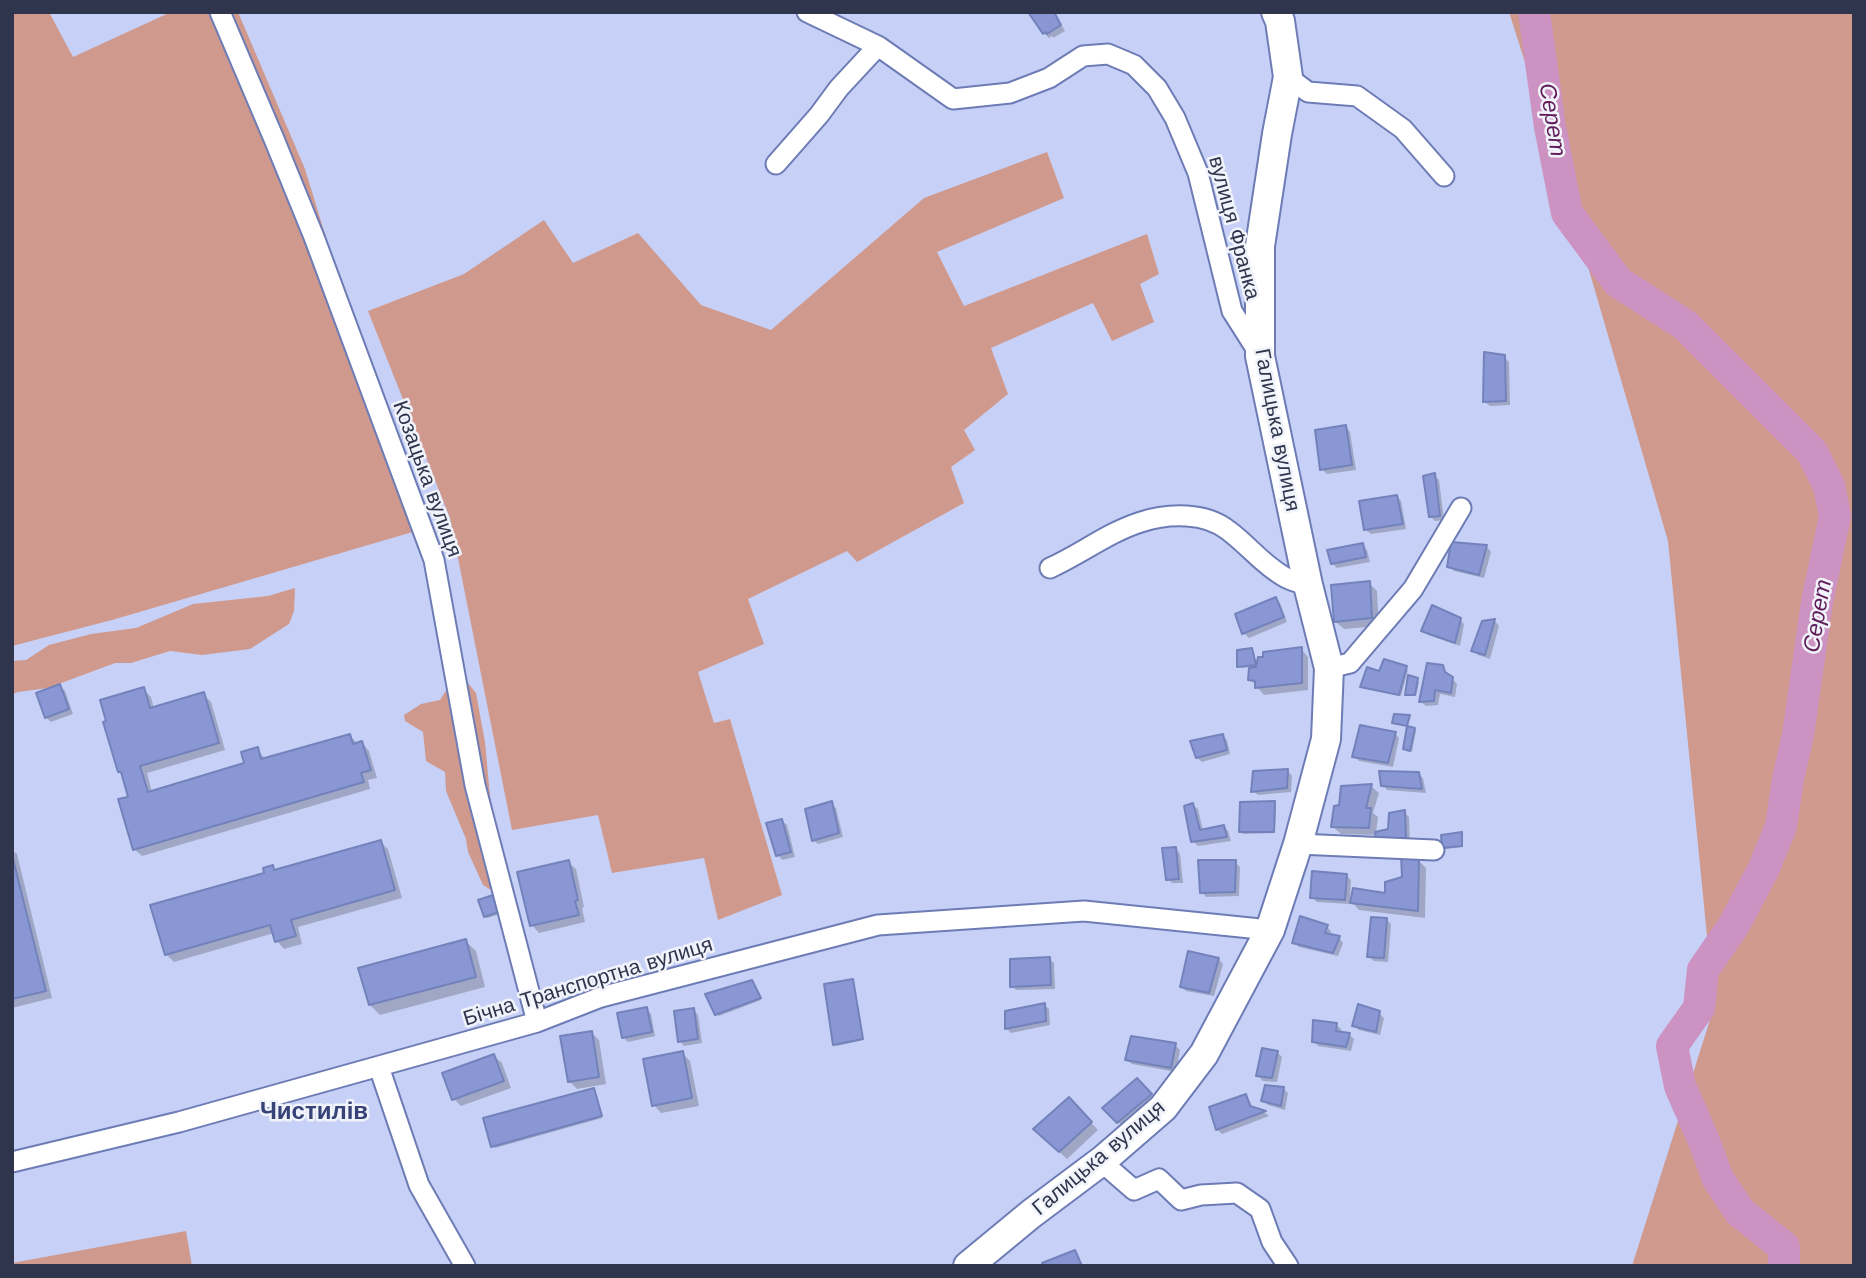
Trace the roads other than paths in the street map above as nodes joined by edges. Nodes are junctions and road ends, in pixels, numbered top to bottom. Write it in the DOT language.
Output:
graph roads {
  1 [pos="220,12"];
  2 [pos="807,12"];
  3 [pos="1276,12"];
  4 [pos="877,46"];
  5 [pos="1288,77"];
  6 [pos="776,164"];
  7 [pos="1444,176"];
  8 [pos="1260,356"];
  9 [pos="1461,508"];
  10 [pos="1050,568"];
  11 [pos="1308,585"];
  12 [pos="1329,668"];
  13 [pos="1298,844"];
  14 [pos="1434,850"];
  15 [pos="1269,930"];
  16 [pos="537,1021"];
  17 [pos="379,1066"];
  18 [pos="1103,1160"];
  19 [pos="12,1162"];
  20 [pos="465,1266"];
  21 [pos="968,1266"];
  22 [pos="1288,1266"];
  1 -- 16 [label="street, Козацька вулиця"];
  2 -- 4 [label="street, вулиця Франка"];
  3 -- 5 [label="main road, Галицька вулиця"];
  4 -- 6 [label="street"];
  4 -- 8 [label="street, вулиця Франка"];
  5 -- 7 [label="street"];
  5 -- 8 [label="main road, Галицька вулиця"];
  8 -- 11 [label="main road, Галицька вулиця"];
  9 -- 12 [label="street"];
  10 -- 11 [label="street"];
  11 -- 12 [label="main road, Галицька вулиця"];
  12 -- 13 [label="main road, Галицька вулиця"];
  13 -- 14 [label="street"];
  13 -- 15 [label="main road, Галицька вулиця"];
  15 -- 16 [label="street, Бічна Транспортна вулиця"];
  15 -- 18 [label="main road, Галицька вулиця"];
  16 -- 17 [label="street, Бічна Транспортна вулиця"];
  17 -- 19 [label="street, Бічна Транспортна вулиця"];
  17 -- 20 [label="street"];
  18 -- 21 [label="main road, Галицька вулиця"];
  18 -- 22 [label="street"];
}
